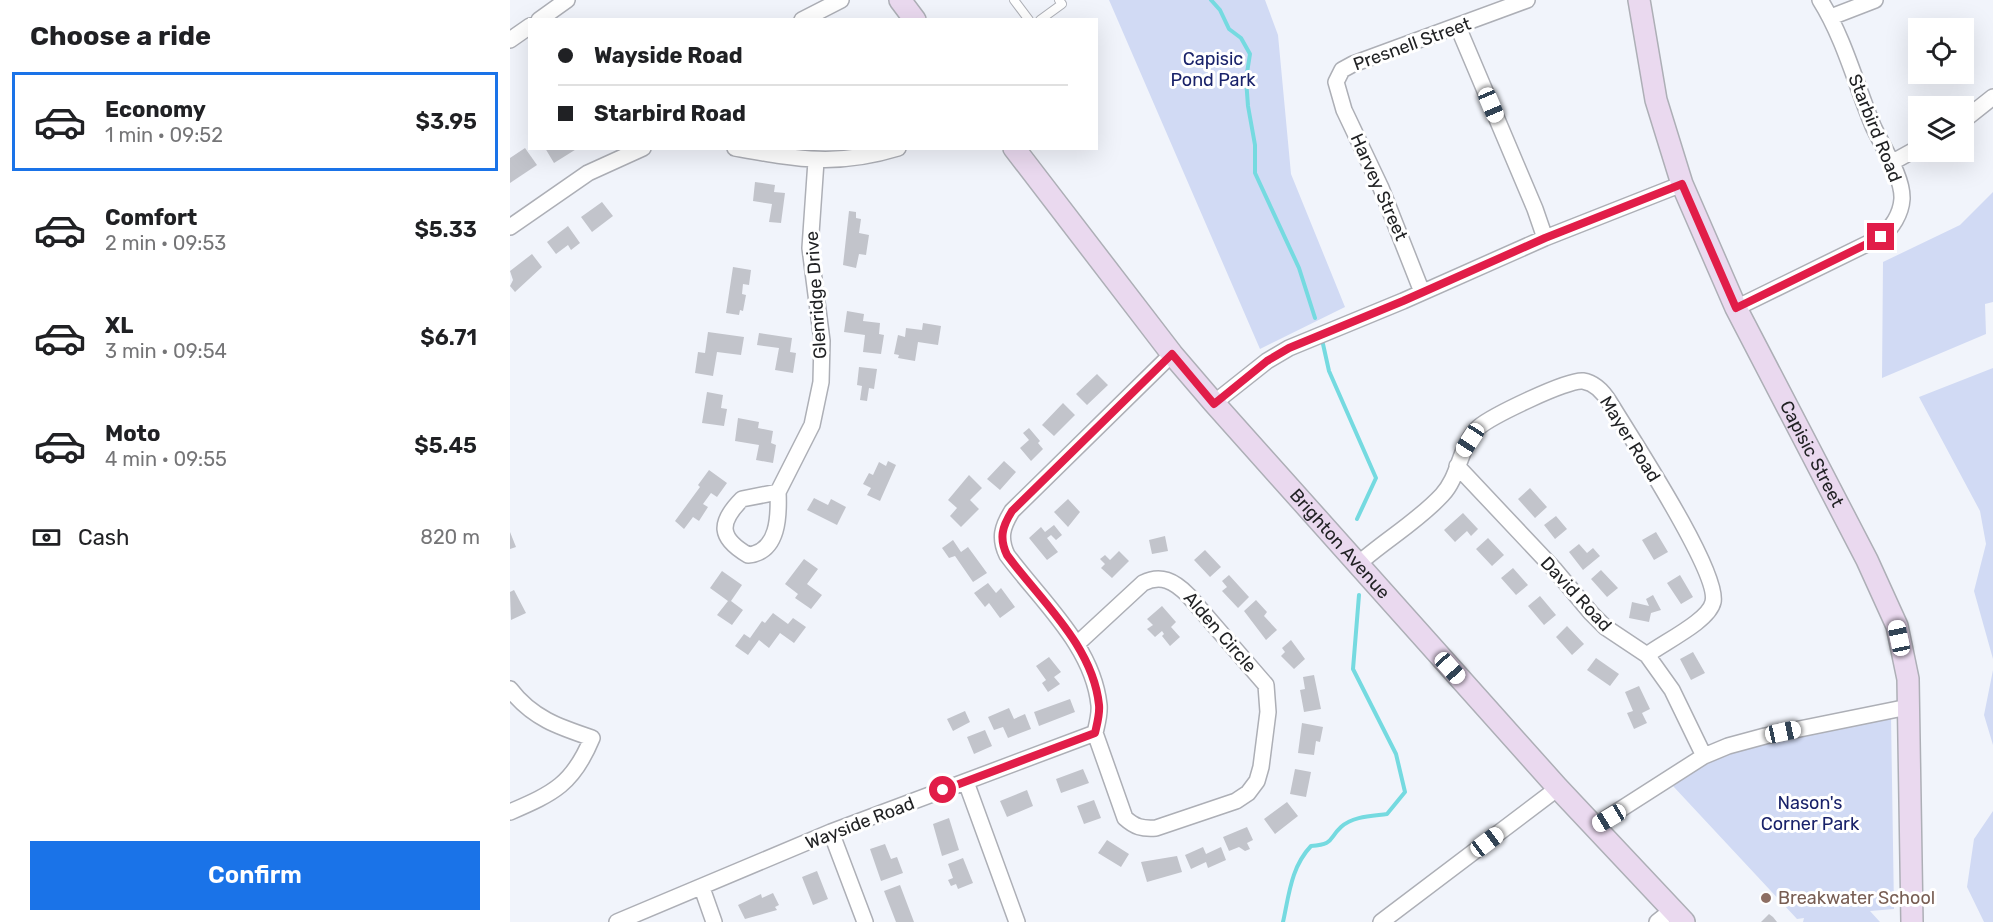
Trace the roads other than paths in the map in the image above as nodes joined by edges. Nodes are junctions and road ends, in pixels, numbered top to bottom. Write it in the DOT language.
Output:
graph roads {
  1 [pos="567,0"];
  2 [pos="841,0"];
  3 [pos="1014,0"];
  4 [pos="1059,0"];
  5 [pos="1527,0"];
  6 [pos="1639,0"];
  7 [pos="1820,0"];
  8 [pos="1875,0"];
  9 [pos="1831,17"];
  10 [pos="542,18"];
  11 [pos="806,18"];
  12 [pos="1028,18"];
  13 [pos="1044,18"];
  14 [pos="528,27"];
  15 [pos="1458,27"];
  16 [pos="510,40"];
  17 [pos="1336,82"];
  18 [pos="1993,97"];
  19 [pos="1974,112"];
  20 [pos="639,150"];
  21 [pos="747,150"];
  22 [pos="891,150"];
  23 [pos="1016,150"];
  24 [pos="1908,154"];
  25 [pos="816,161"];
  26 [pos="1891,163"];
  27 [pos="1682,184"];
  28 [pos="510,226"];
  29 [pos="1545,238"];
  30 [pos="1422,292"];
  31 [pos="1736,308"];
  32 [pos="1172,354"];
  33 [pos="1214,404"];
  34 [pos="1457,466"];
  35 [pos="778,492"];
  36 [pos="1357,565"];
  37 [pos="1077,644"];
  38 [pos="1647,656"];
  39 [pos="510,689"];
  40 [pos="1908,707"];
  41 [pos="1095,733"];
  42 [pos="1704,756"];
  43 [pos="966,782"];
  44 [pos="1558,788"];
  45 [pos="510,812"];
  46 [pos="1593,827"];
  47 [pos="831,832"];
  48 [pos="702,888"];
  49 [pos="1671,918"];
  50 [pos="617,922"];
  51 [pos="714,922"];
  52 [pos="865,922"];
  53 [pos="1017,922"];
  54 [pos="1381,922"];
  55 [pos="1912,922"];
  1 -- 10 [label="street"];
  2 -- 11 [label="street"];
  3 -- 12 [label="lane"];
  4 -- 13 [label="lane"];
  5 -- 15 [label="street, Presnell Street"];
  6 -- 27 [label="main road, Capisic Street"];
  7 -- 9 [label="street, Starbird Road"];
  8 -- 9 [label="street"];
  9 -- 26 [label="street, Starbird Road"];
  14 -- 16 [label="street"];
  15 -- 17 [label="street, Presnell Street"];
  15 -- 29 [label="street"];
  17 -- 30 [label="street, Harvey Street"];
  18 -- 19 [label="street"];
  20 -- 28 [label="street"];
  21 -- 25 [label="street"];
  22 -- 25 [label="street"];
  23 -- 32 [label="main road, Brighton Avenue"];
  24 -- 26 [label="street"];
  25 -- 35 [label="street, Glenridge Drive"];
  26 -- 31 [label="street, Starbird Road"];
  27 -- 29 [label="street"];
  27 -- 31 [label="main road, Capisic Street"];
  29 -- 30 [label="street"];
  30 -- 33 [label="street"];
  31 -- 40 [label="main road, Capisic Street"];
  32 -- 33 [label="main road, Brighton Avenue"];
  32 -- 37 [label="street"];
  33 -- 36 [label="main road, Brighton Avenue"];
  34 -- 36 [label="street, Mayer Road"];
  34 -- 38 [label="street, David Road"];
  34 -- 38 [label="street, Mayer Road"];
  35 -- 35 [label="street, Glenridge Drive"];
  36 -- 44 [label="main road, Brighton Avenue"];
  37 -- 41 [label="street"];
  37 -- 41 [label="street, Alden Circle"];
  38 -- 42 [label="street, David Road"];
  39 -- 45 [label="street"];
  40 -- 42 [label="street"];
  40 -- 55 [label="main road, Capisic Street"];
  41 -- 43 [label="street, Wayside Road"];
  42 -- 46 [label="street"];
  43 -- 47 [label="street, Wayside Road"];
  43 -- 53 [label="street"];
  44 -- 46 [label="main road, Brighton Avenue"];
  44 -- 54 [label="street"];
  46 -- 49 [label="main road, Brighton Avenue"];
  47 -- 48 [label="street, Wayside Road"];
  47 -- 52 [label="street"];
  48 -- 50 [label="street, Wayside Road"];
  48 -- 51 [label="street"];
}
